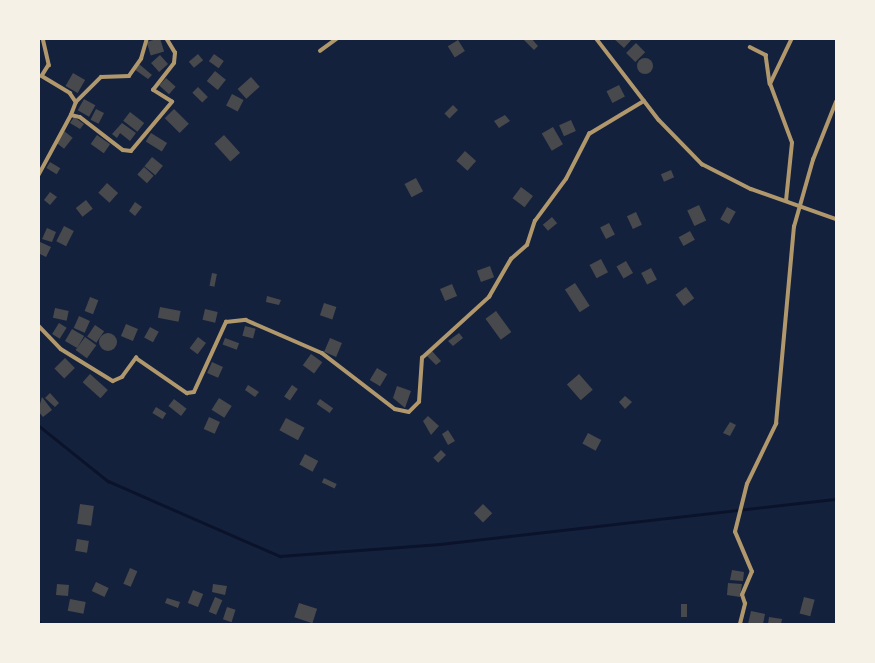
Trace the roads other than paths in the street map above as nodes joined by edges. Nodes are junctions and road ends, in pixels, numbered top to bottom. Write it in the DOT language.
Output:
graph roads {
  1 [pos="43,38"];
  2 [pos="147,38"];
  3 [pos="166,38"];
  4 [pos="338,38"];
  5 [pos="596,38"];
  6 [pos="792,38"];
  7 [pos="750,47"];
  8 [pos="320,51"];
  9 [pos="770,84"];
  10 [pos="645,101"];
  11 [pos="76,102"];
  12 [pos="836,102"];
  13 [pos="71,115"];
  14 [pos="38,176"];
  15 [pos="786,201"];
  16 [pos="802,206"];
  17 [pos="836,219"];
  18 [pos="38,325"];
  19 [pos="740,625"];
  1 -- 11 [label="street"];
  2 -- 11 [label="street"];
  3 -- 13 [label="street"];
  4 -- 8 [label="street"];
  5 -- 10 [label="street"];
  6 -- 9 [label="street"];
  7 -- 9 [label="street"];
  9 -- 15 [label="street"];
  10 -- 15 [label="street"];
  10 -- 18 [label="street"];
  11 -- 13 [label="street"];
  12 -- 16 [label="street"];
  13 -- 14 [label="street"];
  15 -- 16 [label="street"];
  16 -- 17 [label="street"];
  16 -- 19 [label="street"];
}
